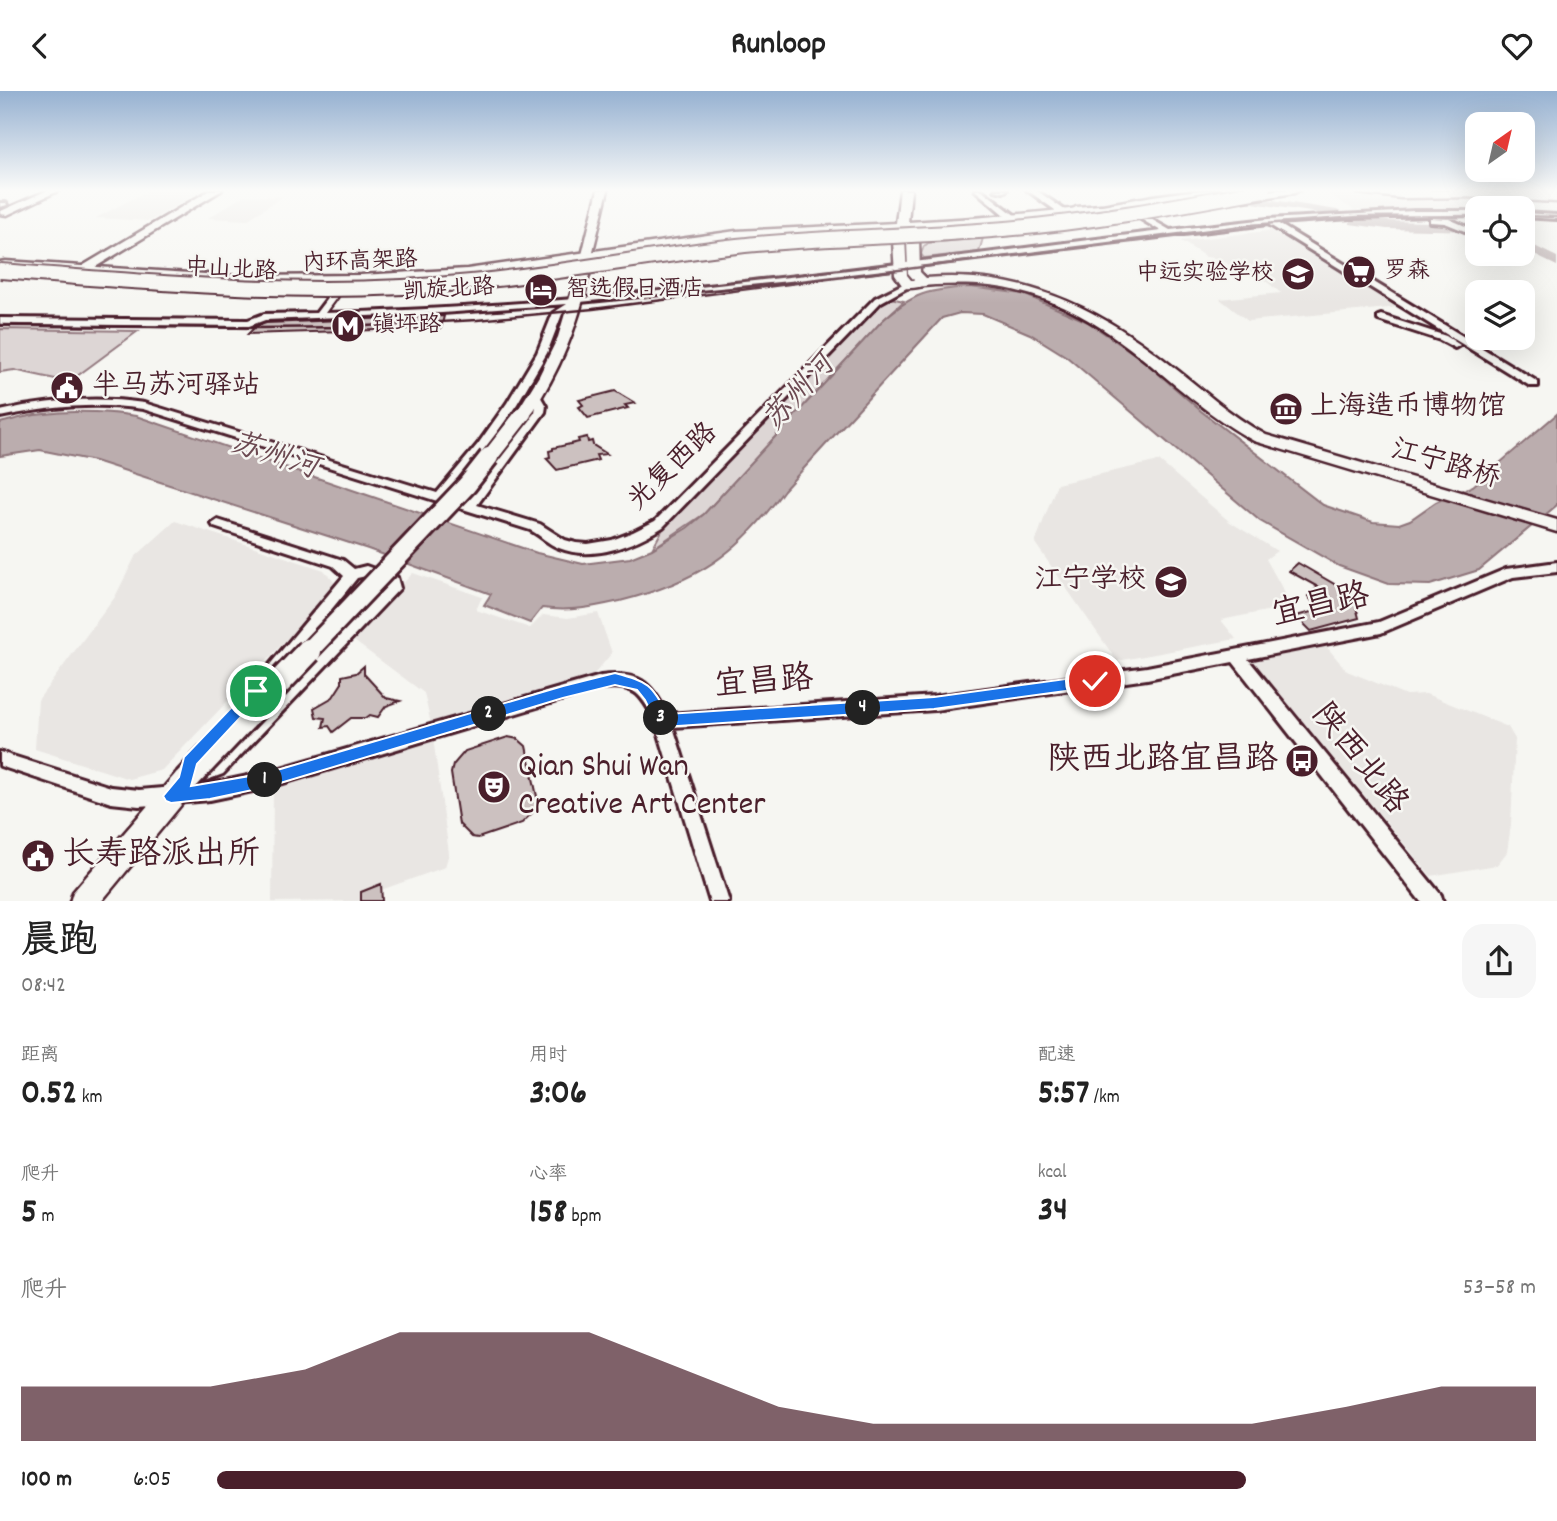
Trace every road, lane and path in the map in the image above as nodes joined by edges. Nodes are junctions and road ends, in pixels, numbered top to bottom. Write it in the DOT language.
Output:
graph roads {
  1 [pos="155,228"];
  2 [pos="158,228"];
  3 [pos="594,228"];
  4 [pos="860,228"];
  5 [pos="906,228"];
  6 [pos="909,228"];
  7 [pos="943,228"];
  8 [pos="1015,228"];
  9 [pos="1042,228"];
  10 [pos="1163,228"];
  11 [pos="1207,228"];
  12 [pos="1278,228"];
  13 [pos="1170,232"];
  14 [pos="913,239"];
  15 [pos="899,240"];
  16 [pos="1123,245"];
  17 [pos="587,255"];
  18 [pos="913,264"];
  19 [pos="899,265"];
  20 [pos="88,269"];
  21 [pos="0,270"];
  22 [pos="585,271"];
  23 [pos="68,281"];
  24 [pos="915,283"];
  25 [pos="387,292"];
  26 [pos="334,293"];
  27 [pos="579,300"];
  28 [pos="318,316"];
  29 [pos="1381,318"];
  30 [pos="0,321"];
  31 [pos="1481,352"];
  32 [pos="1534,384"];
  33 [pos="530,404"];
  34 [pos="0,414"];
  35 [pos="1260,438"];
  36 [pos="440,497"];
  37 [pos="470,506"];
  38 [pos="218,524"];
  39 [pos="1557,526"];
  40 [pos="1557,567"];
  41 [pos="352,575"];
  42 [pos="1236,656"];
  43 [pos="663,721"];
  44 [pos="0,758"];
  45 [pos="179,788"];
  46 [pos="83,901"];
  47 [pos="720,901"];
  48 [pos="1434,901"];
  1 -- 20 [label="main road"];
  2 -- 20 [label="main road"];
  3 -- 17 [label="street"];
  4 -- 17 [label="main road, 中山北路"];
  5 -- 15 [label="main road"];
  6 -- 14 [label="main road"];
  7 -- 21 [label="highway, 内环高架路, bridge"];
  8 -- 21 [label="highway, 内环高架路, bridge"];
  9 -- 14 [label="main road"];
  10 -- 13 [label="street"];
  11 -- 13 [label="street"];
  12 -- 31 [label="street"];
  13 -- 16 [label="street"];
  13 -- 18 [label="street"];
  14 -- 15 [label="main road"];
  14 -- 18 [label="main road"];
  15 -- 19 [label="main road"];
  15 -- 22 [label="main road"];
  17 -- 20 [label="main road, 中山北路"];
  17 -- 22 [label="main road"];
  18 -- 19 [label="street"];
  18 -- 24 [label="main road"];
  19 -- 24 [label="main road"];
  19 -- 27 [label="street, 凯旋北路"];
  20 -- 21 [label="main road, 中山北路"];
  20 -- 23 [label="main road"];
  21 -- 23 [label="main road, 中山北路"];
  21 -- 26 [label="highway, bridge"];
  22 -- 25 [label="main road"];
  22 -- 27 [label="main road"];
  23 -- 26 [label="main road, 中山北路"];
  24 -- 35 [label="main road, 光复西路"];
  24 -- 37 [label="street, 光复西路"];
  25 -- 26 [label="highway"];
  26 -- 28 [label="street"];
  27 -- 28 [label="street, 凯旋北路"];
  27 -- 33 [label="main road"];
  27 -- 36 [label="street"];
  28 -- 30 [label="street, 凯旋北路"];
  29 -- 31 [label="street"];
  31 -- 32 [label="street"];
  33 -- 37 [label="street"];
  33 -- 45 [label="main road, bridge"];
  34 -- 36 [label="street, 光复西路"];
  35 -- 39 [label="main road, 江宁路桥"];
  36 -- 37 [label="street, 光复西路"];
  38 -- 41 [label="street"];
  40 -- 42 [label="street, 宜昌路"];
  41 -- 45 [label="street"];
  41 -- 45 [label="street"];
  42 -- 43 [label="street, 宜昌路"];
  42 -- 48 [label="street, 陕西北路"];
  43 -- 45 [label="street"];
  43 -- 47 [label="street"];
  44 -- 45 [label="street"];
  45 -- 46 [label="main road"];
}
